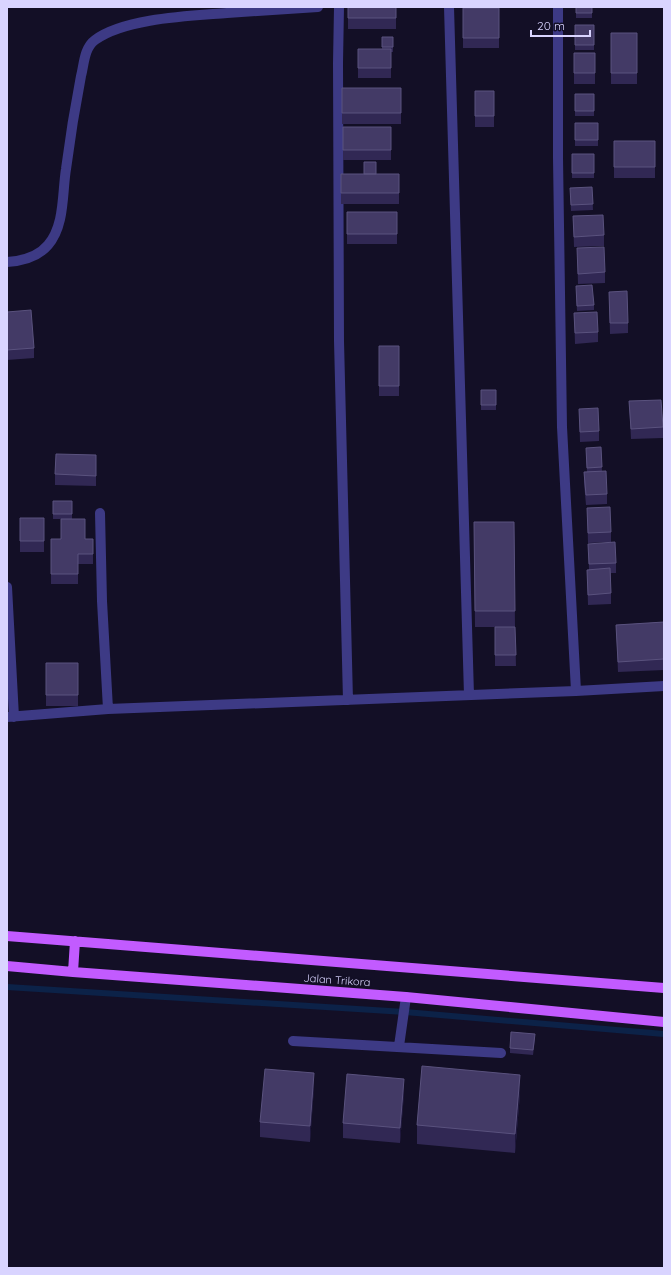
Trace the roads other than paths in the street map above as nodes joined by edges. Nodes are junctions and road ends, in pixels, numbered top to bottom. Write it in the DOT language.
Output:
graph roads {
  1 [pos="318,7"];
  2 [pos="339,7"];
  3 [pos="449,7"];
  4 [pos="558,7"];
  5 [pos="7,262"];
  6 [pos="100,513"];
  7 [pos="7,586"];
  8 [pos="664,686"];
  9 [pos="576,691"];
  10 [pos="469,695"];
  11 [pos="348,700"];
  12 [pos="108,709"];
  13 [pos="11,717"];
  14 [pos="7,936"];
  15 [pos="75,941"];
  16 [pos="7,966"];
  17 [pos="73,972"];
  18 [pos="664,988"];
  19 [pos="406,998"];
  20 [pos="664,1022"];
  21 [pos="292,1041"];
  22 [pos="399,1046"];
  23 [pos="501,1053"];
  1 -- 5 [label="street"];
  2 -- 11 [label="street"];
  3 -- 10 [label="street"];
  4 -- 9 [label="street"];
  6 -- 12 [label="street"];
  7 -- 13 [label="street"];
  8 -- 9 [label="street"];
  9 -- 10 [label="street"];
  10 -- 11 [label="street"];
  11 -- 12 [label="street"];
  12 -- 13 [label="street"];
  14 -- 15 [label="main road, Jalan Trikora"];
  15 -- 17 [label="main road"];
  15 -- 18 [label="main road, Jalan Trikora"];
  16 -- 17 [label="main road, Jalan Trikora"];
  17 -- 19 [label="main road, Jalan Trikora"];
  19 -- 20 [label="main road, Jalan Trikora"];
  19 -- 22 [label="street"];
  21 -- 22 [label="street"];
  22 -- 23 [label="street"];
}
